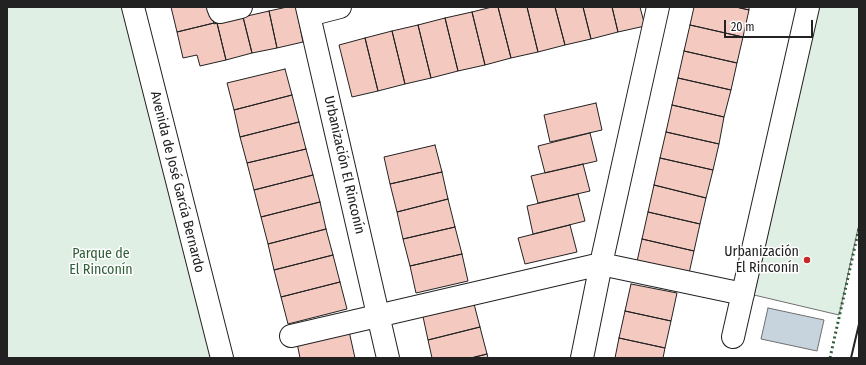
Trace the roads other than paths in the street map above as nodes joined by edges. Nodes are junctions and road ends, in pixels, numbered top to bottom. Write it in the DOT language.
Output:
graph roads {
  1 [pos="133,7"];
  2 [pos="218,7"];
  3 [pos="241,7"];
  4 [pos="340,7"];
  5 [pos="658,7"];
  6 [pos="808,7"];
  7 [pos="308,11"];
  8 [pos="601,264"];
  9 [pos="743,294"];
  10 [pos="379,316"];
  11 [pos="291,336"];
  12 [pos="733,338"];
  13 [pos="222,358"];
  14 [pos="388,358"];
  15 [pos="582,358"];
  1 -- 13 [label="street, Avenida de José García Bernardo"];
  2 -- 3 [label="street"];
  4 -- 7 [label="street, Urbanización El Rinconín"];
  5 -- 8 [label="street"];
  6 -- 9 [label="street"];
  7 -- 10 [label="street, Urbanización El Rinconín"];
  8 -- 9 [label="street"];
  8 -- 10 [label="street"];
  8 -- 15 [label="street"];
  9 -- 12 [label="street"];
  10 -- 11 [label="street"];
  10 -- 14 [label="street, Urbanización El Rinconín"];
}
